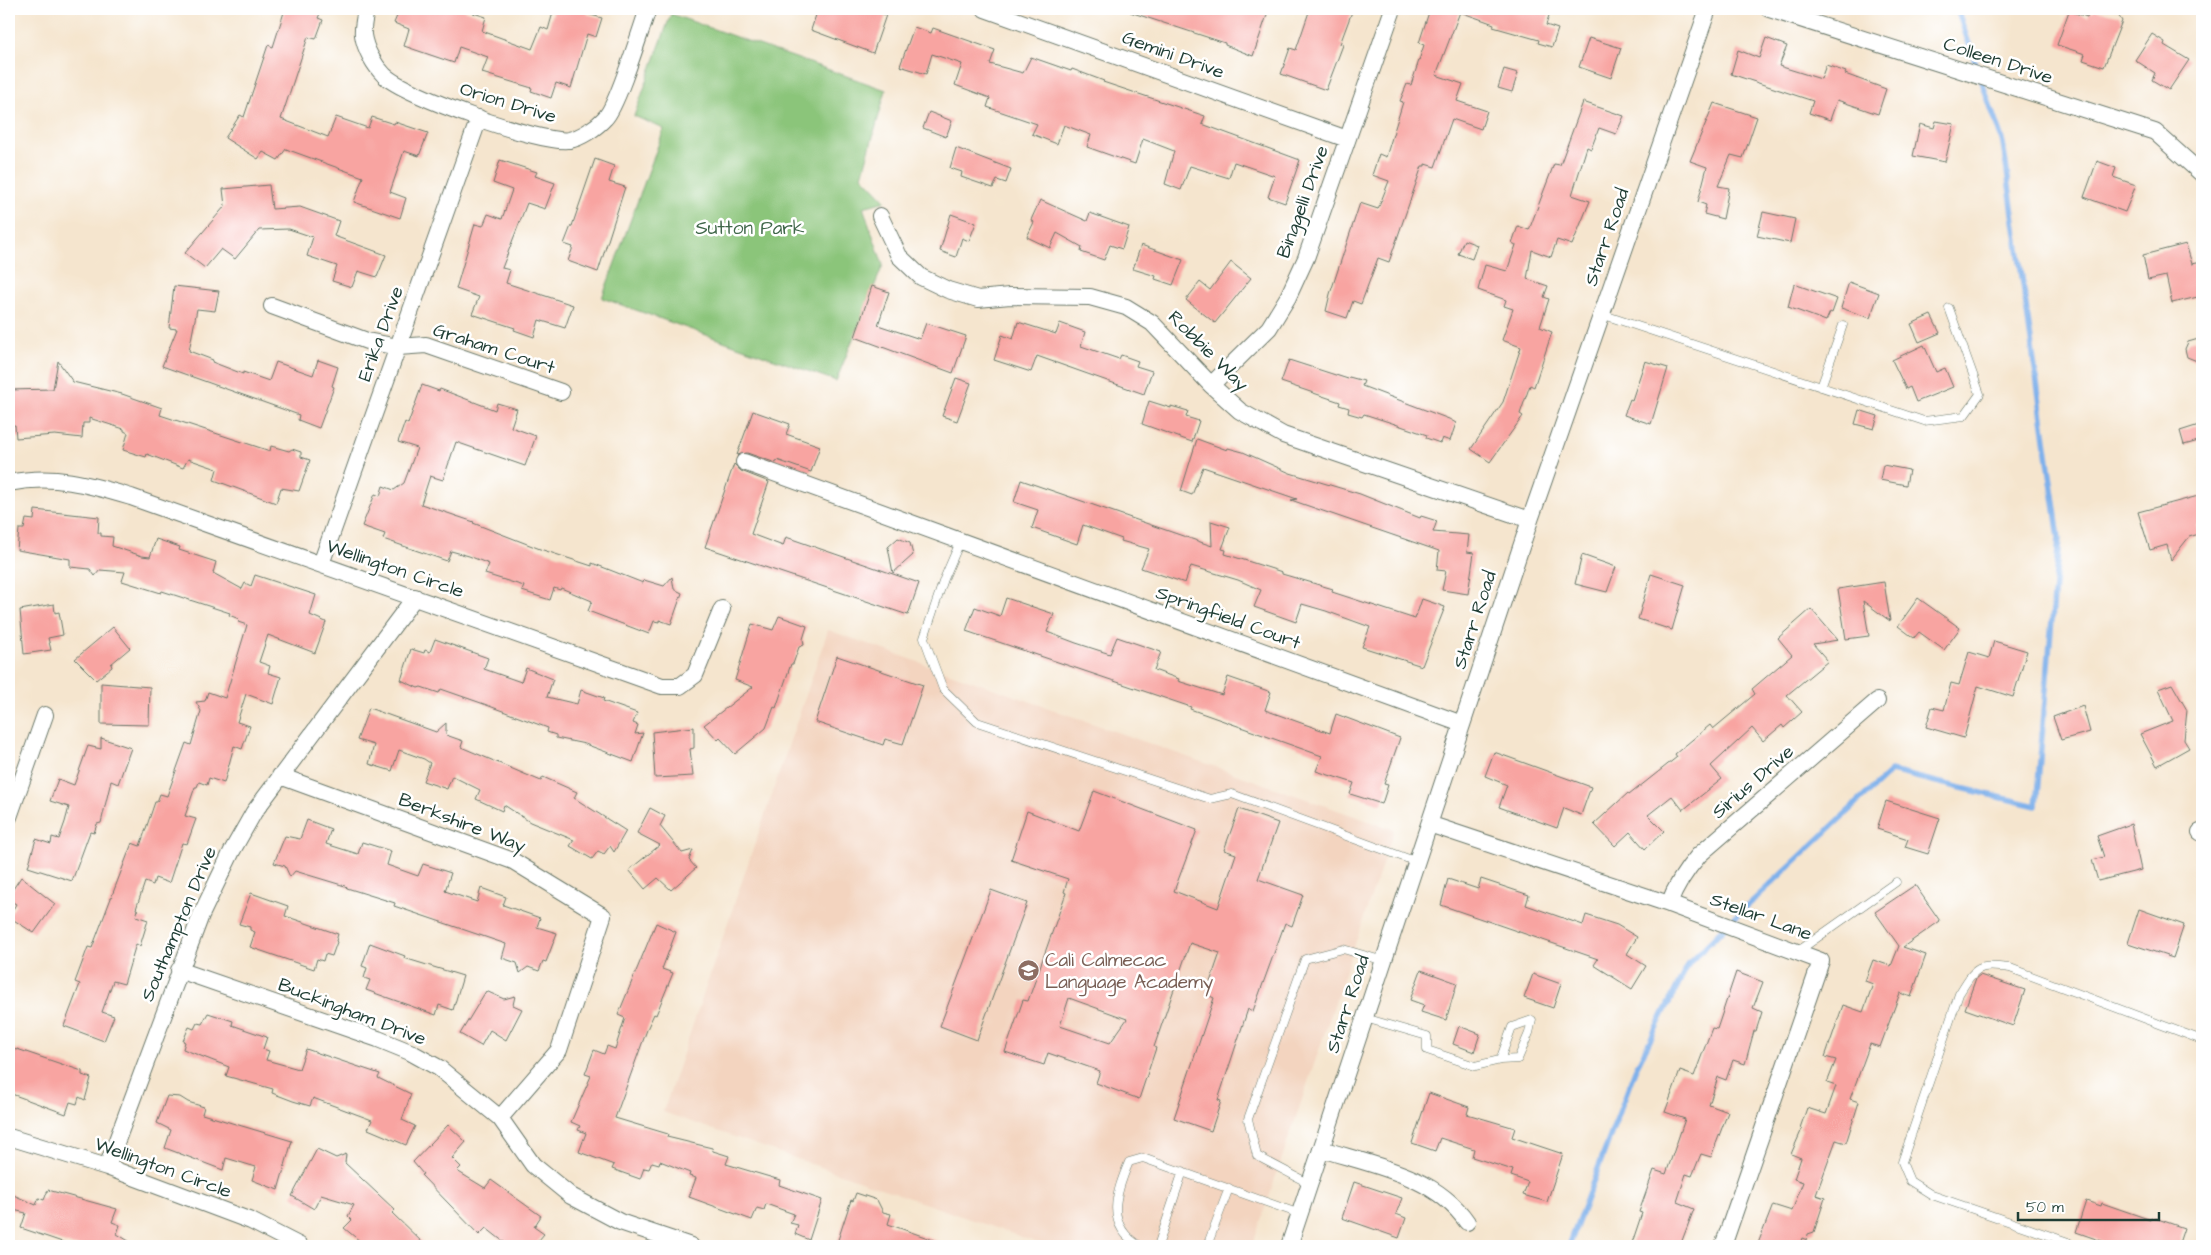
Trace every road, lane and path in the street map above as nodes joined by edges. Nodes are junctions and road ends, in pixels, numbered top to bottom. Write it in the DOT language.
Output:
graph roads {
  1 [pos="366,9"];
  2 [pos="648,9"];
  3 [pos="985,9"];
  4 [pos="1393,9"];
  5 [pos="1708,9"];
  6 [pos="1769,9"];
  7 [pos="480,118"];
  8 [pos="1347,140"];
  9 [pos="2202,174"];
  10 [pos="880,216"];
  11 [pos="272,306"];
  12 [pos="1949,308"];
  13 [pos="1601,314"];
  14 [pos="1843,325"];
  15 [pos="398,347"];
  16 [pos="1211,385"];
  17 [pos="1820,387"];
  18 [pos="561,392"];
  19 [pos="744,462"];
  20 [pos="9,483"];
  21 [pos="1530,520"];
  22 [pos="960,542"];
  23 [pos="321,564"];
  24 [pos="415,597"];
  25 [pos="722,609"];
  26 [pos="1877,701"];
  27 [pos="44,715"];
  28 [pos="1462,724"];
  29 [pos="280,776"];
  30 [pos="9,817"];
  31 [pos="1429,824"];
  32 [pos="1417,862"];
  33 [pos="1896,882"];
  34 [pos="1669,904"];
  35 [pos="1797,952"];
  36 [pos="1384,961"];
  37 [pos="179,970"];
  38 [pos="1365,1018"];
  39 [pos="2202,1040"];
  40 [pos="1500,1060"];
  41 [pos="500,1118"];
  42 [pos="9,1137"];
  43 [pos="1321,1149"];
  44 [pos="107,1167"];
  45 [pos="1183,1171"];
  46 [pos="1310,1184"];
  47 [pos="1229,1188"];
  48 [pos="1300,1214"];
  49 [pos="1467,1222"];
  50 [pos="300,1246"];
  51 [pos="691,1246"];
  52 [pos="1140,1246"];
  53 [pos="1158,1246"];
  54 [pos="1207,1246"];
  55 [pos="1289,1246"];
  56 [pos="1723,1246"];
  57 [pos="2073,1246"];
  1 -- 7 [label="street, Orion Drive"];
  2 -- 7 [label="street, Orion Drive"];
  3 -- 8 [label="street, Gemini Drive"];
  4 -- 8 [label="street, Binggelli Drive"];
  5 -- 13 [label="street, Starr Road"];
  6 -- 9 [label="street, Colleen Drive"];
  7 -- 15 [label="street, Erika Drive"];
  8 -- 16 [label="street, Binggelli Drive"];
  10 -- 16 [label="street, Robbie Way"];
  11 -- 15 [label="street, Graham Court"];
  12 -- 17 [label="lane"];
  13 -- 17 [label="lane"];
  13 -- 21 [label="street, Starr Road"];
  14 -- 17 [label="lane"];
  15 -- 18 [label="street, Graham Court"];
  15 -- 23 [label="street, Erika Drive"];
  16 -- 21 [label="street, Robbie Way"];
  19 -- 22 [label="street, Springfield Court"];
  20 -- 23 [label="street, Wellington Circle"];
  21 -- 28 [label="street, Starr Road"];
  22 -- 28 [label="street, Springfield Court"];
  22 -- 32 [label="lane"];
  23 -- 24 [label="street, Wellington Circle"];
  24 -- 25 [label="street, Wellington Circle"];
  24 -- 29 [label="street, Southampton Drive"];
  26 -- 34 [label="street, Sirius Drive"];
  27 -- 30 [label="street"];
  28 -- 31 [label="street, Starr Road"];
  29 -- 37 [label="street, Southampton Drive"];
  29 -- 41 [label="street, Berkshire Way"];
  31 -- 32 [label="street, Starr Road"];
  31 -- 34 [label="street, Stellar Lane"];
  32 -- 36 [label="street, Starr Road"];
  33 -- 35 [label="lane"];
  34 -- 35 [label="street, Stellar Lane"];
  35 -- 56 [label="street, Stellar Lane"];
  36 -- 38 [label="street, Starr Road"];
  36 -- 46 [label="lane"];
  37 -- 41 [label="street, Buckingham Drive"];
  37 -- 44 [label="street, Southampton Drive"];
  38 -- 40 [label="lane"];
  38 -- 43 [label="street, Starr Road"];
  39 -- 57 [label="lane"];
  40 -- 40 [label="lane"];
  41 -- 51 [label="street, Buckingham Drive"];
  42 -- 44 [label="street, Wellington Circle"];
  43 -- 46 [label="street, Starr Road"];
  43 -- 49 [label="street"];
  44 -- 50 [label="street, Wellington Circle"];
  45 -- 47 [label="lane"];
  45 -- 52 [label="lane"];
  45 -- 53 [label="lane"];
  46 -- 48 [label="street, Starr Road"];
  47 -- 48 [label="lane"];
  47 -- 54 [label="lane"];
  48 -- 55 [label="street, Starr Road"];
}
